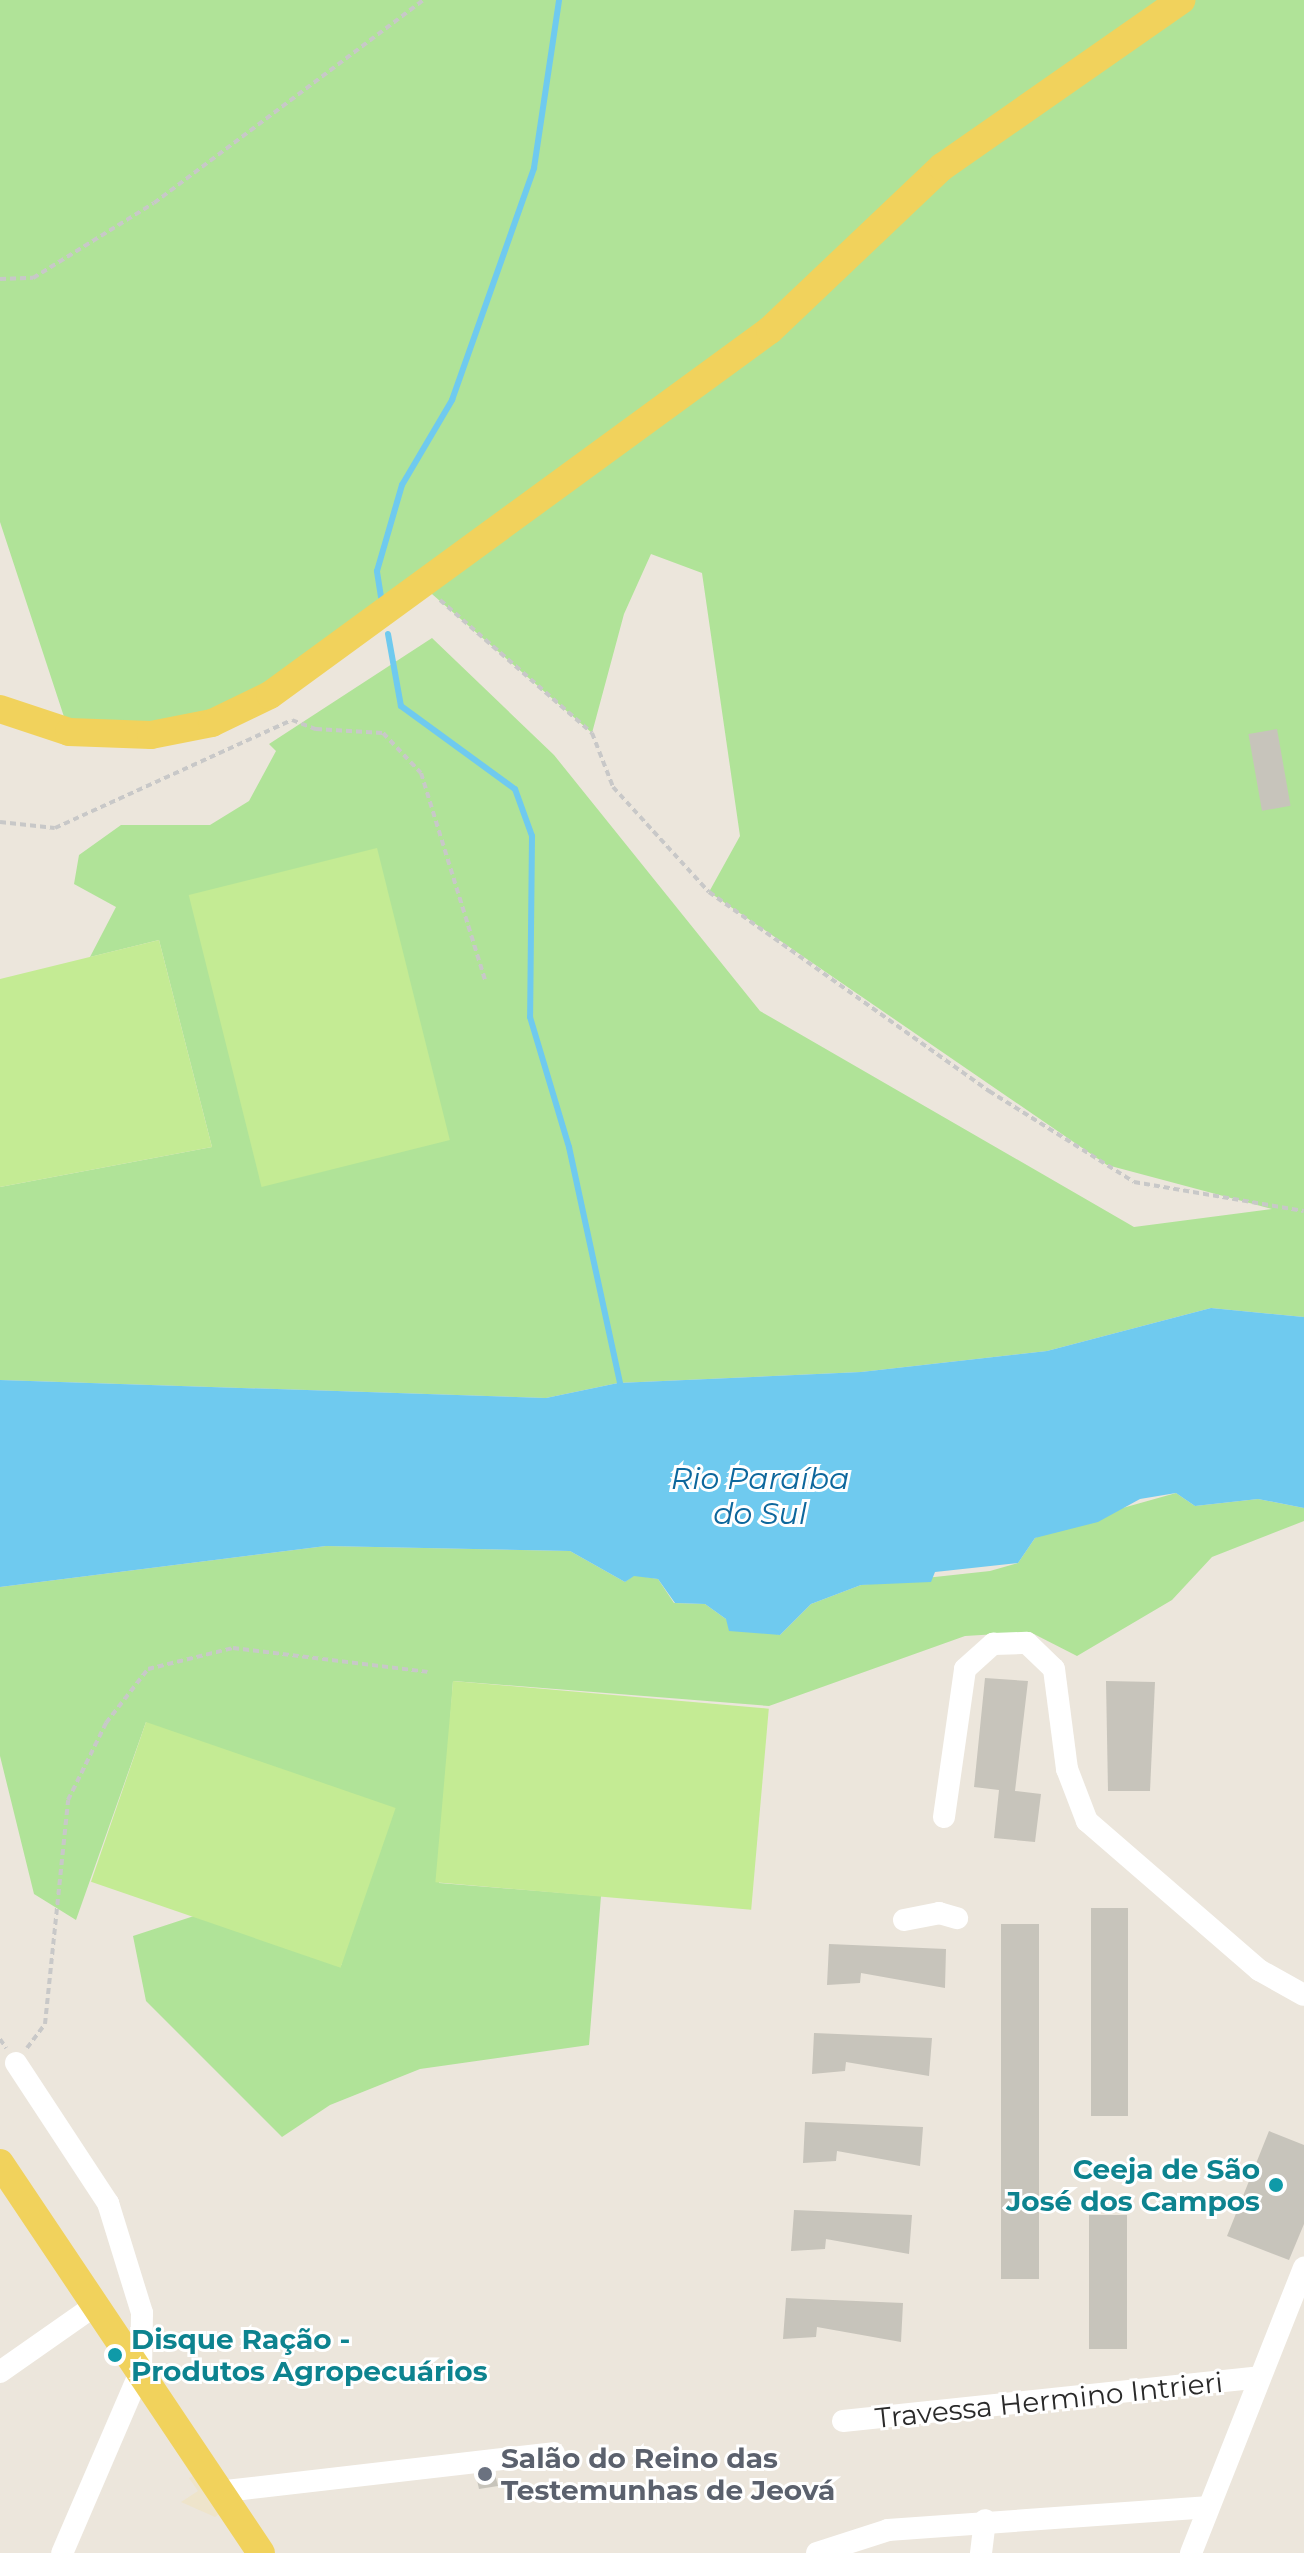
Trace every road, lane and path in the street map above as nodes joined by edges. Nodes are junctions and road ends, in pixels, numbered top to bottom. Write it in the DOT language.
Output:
graph roads {
  1 [pos="423,0"];
  2 [pos="1181,0"];
  3 [pos="0,279"];
  4 [pos="425,587"];
  5 [pos="0,709"];
  6 [pos="0,822"];
  7 [pos="485,980"];
  8 [pos="1304,1211"];
  9 [pos="428,1672"];
  10 [pos="944,1817"];
  11 [pos="957,1918"];
  12 [pos="904,1920"];
  13 [pos="1304,1995"];
  14 [pos="16,2063"];
  15 [pos="0,2163"];
  16 [pos="1304,2268"];
  17 [pos="97,2304"];
  18 [pos="141,2370"];
  19 [pos="0,2372"];
  20 [pos="1255,2378"];
  21 [pos="843,2421"];
  22 [pos="554,2453"];
  23 [pos="226,2491"];
  24 [pos="1206,2507"];
  25 [pos="985,2520"];
  26 [pos="62,2553"];
  27 [pos="261,2553"];
  28 [pos="817,2553"];
  29 [pos="981,2553"];
  30 [pos="1191,2553"];
  1 -- 3 [label="path"];
  2 -- 4 [label="main road"];
  4 -- 5 [label="main road"];
  4 -- 8 [label="path"];
  6 -- 7 [label="path"];
  9 -- 14 [label="path"];
  10 -- 13 [label="street"];
  11 -- 12 [label="street"];
  14 -- 18 [label="street"];
  15 -- 17 [label="main road"];
  16 -- 20 [label="street"];
  17 -- 18 [label="main road"];
  17 -- 19 [label="street"];
  18 -- 23 [label="main road"];
  18 -- 26 [label="street"];
  20 -- 21 [label="street, Travessa Hermino Intrieri"];
  20 -- 24 [label="street"];
  22 -- 23 [label="street"];
  23 -- 27 [label="main road"];
  24 -- 25 [label="street"];
  24 -- 30 [label="street"];
  25 -- 28 [label="street"];
  25 -- 29 [label="street"];
}
